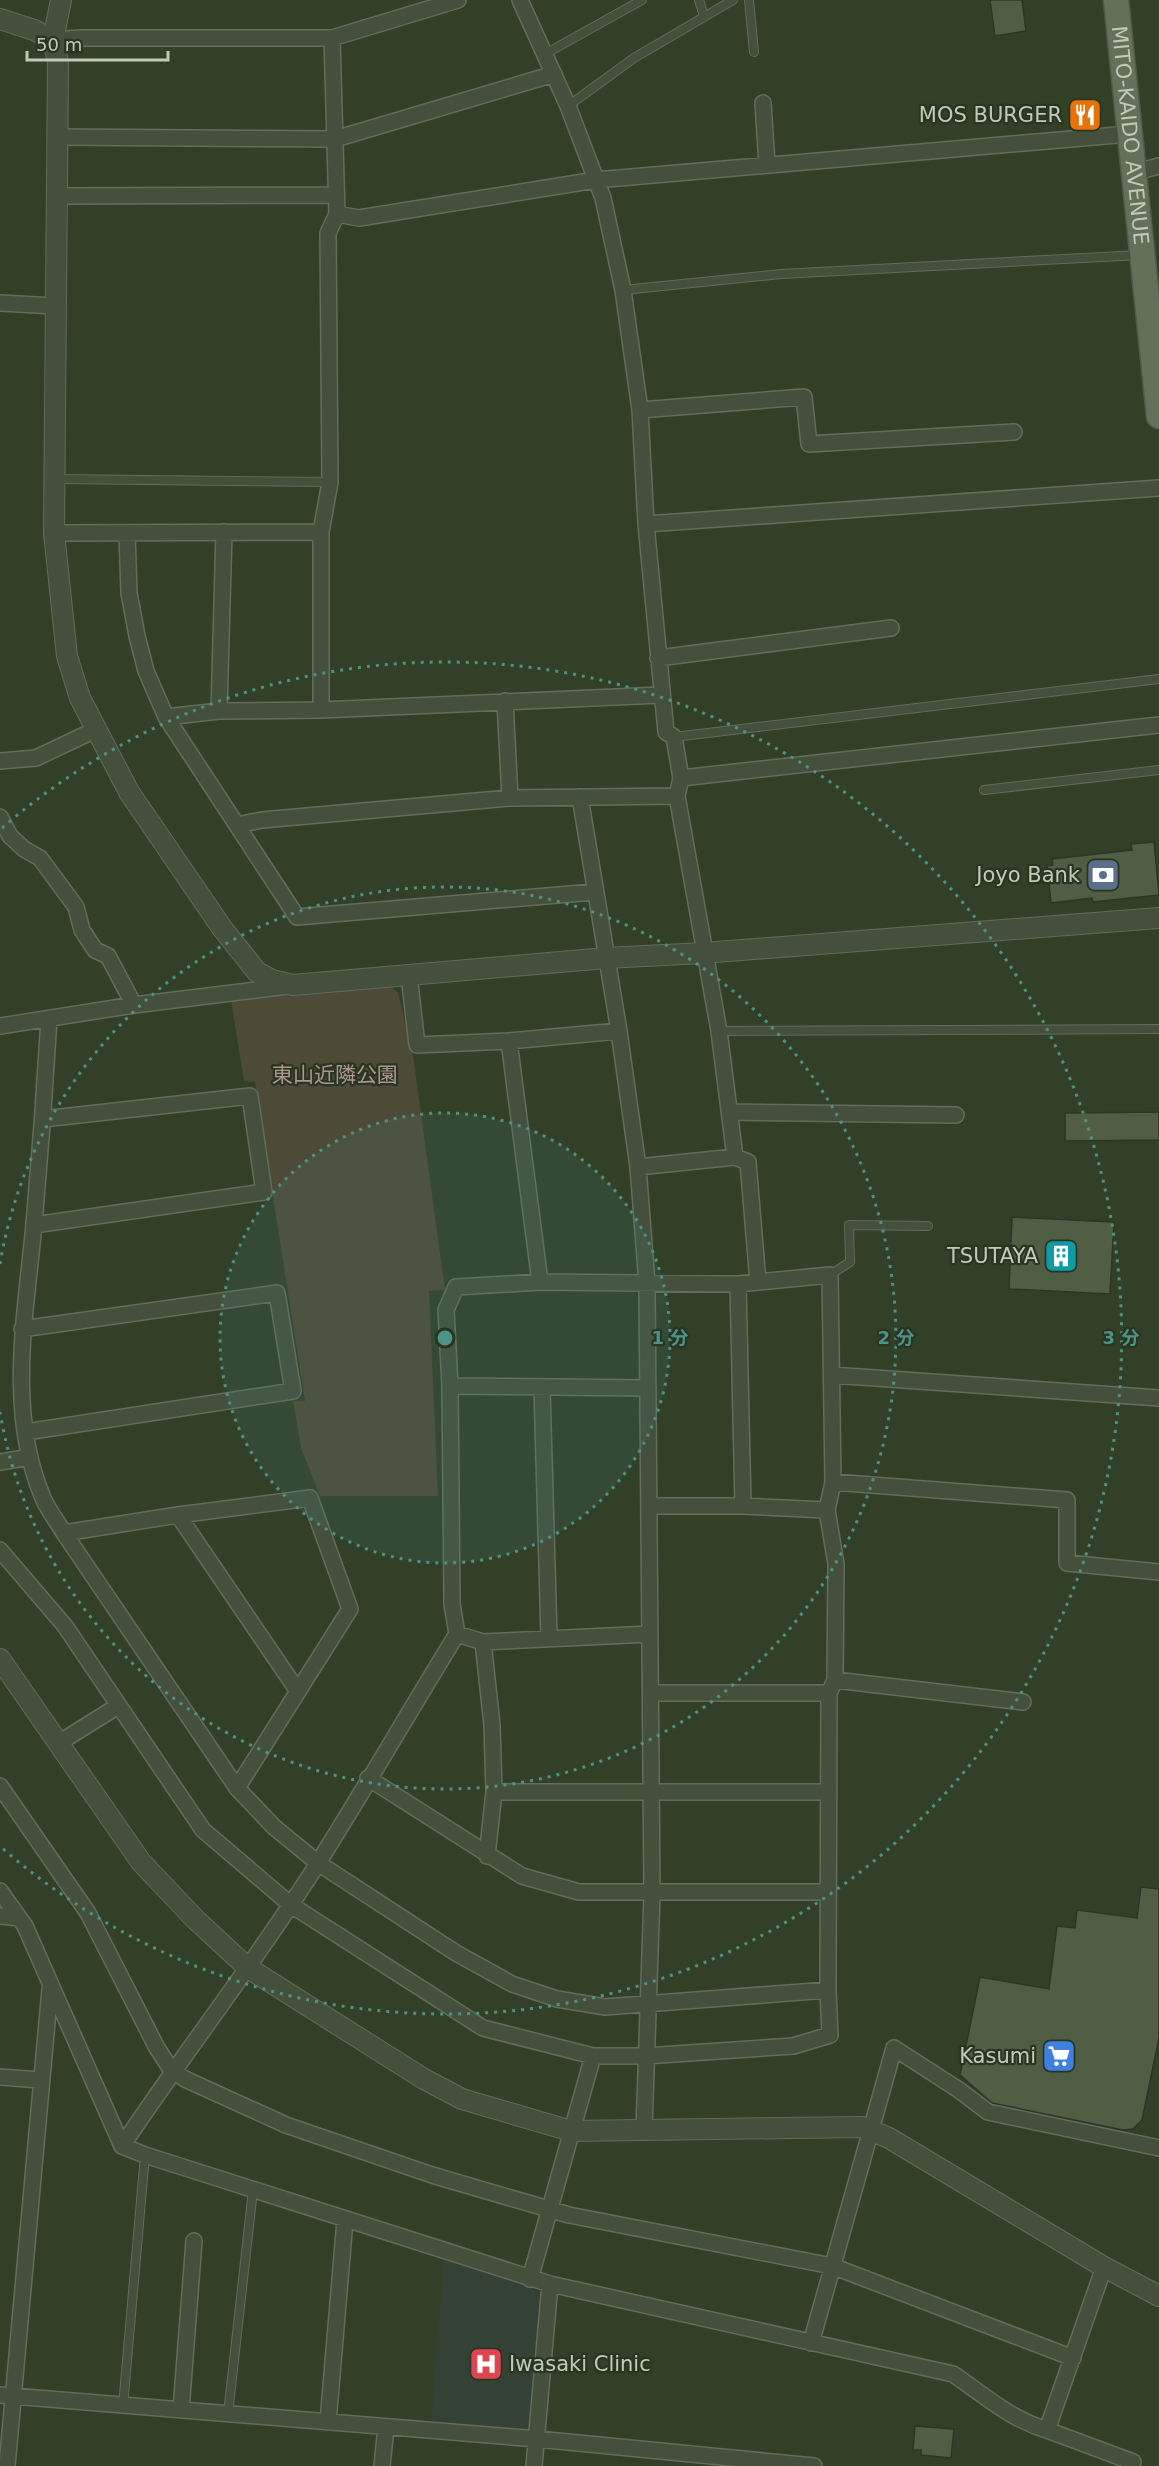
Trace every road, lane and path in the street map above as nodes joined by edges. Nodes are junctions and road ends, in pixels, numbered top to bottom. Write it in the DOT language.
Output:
graph roads {
  1 [pos="61,0"];
  2 [pos="458,0"];
  3 [pos="520,0"];
  4 [pos="642,0"];
  5 [pos="699,0"];
  6 [pos="733,0"];
  7 [pos="749,0"];
  8 [pos="1116,0"];
  9 [pos="427,5"];
  10 [pos="704,16"];
  11 [pos="0,19"];
  12 [pos="332,38"];
  13 [pos="53,40"];
  14 [pos="754,52"];
  15 [pos="544,54"];
  16 [pos="554,74"];
  17 [pos="763,103"];
  18 [pos="568,106"];
  19 [pos="1129,134"];
  20 [pos="58,137"];
  21 [pos="335,139"];
  22 [pos="767,165"];
  23 [pos="1159,166"];
  24 [pos="1132,173"];
  25 [pos="596,180"];
  26 [pos="335,195"];
  27 [pos="57,196"];
  28 [pos="337,214"];
  29 [pos="1141,255"];
  30 [pos="623,290"];
  31 [pos="0,303"];
  32 [pos="55,306"];
  33 [pos="1158,388"];
  34 [pos="640,410"];
  35 [pos="1159,416"];
  36 [pos="1014,432"];
  37 [pos="55,479"];
  38 [pos="330,482"];
  39 [pos="1159,488"];
  40 [pos="646,524"];
  41 [pos="224,532"];
  42 [pos="321,532"];
  43 [pos="54,533"];
  44 [pos="127,533"];
  45 [pos="891,628"];
  46 [pos="658,658"];
  47 [pos="1159,679"];
  48 [pos="661,695"];
  49 [pos="505,701"];
  50 [pos="321,710"];
  51 [pos="219,711"];
  52 [pos="166,717"];
  53 [pos="1159,725"];
  54 [pos="95,730"];
  55 [pos="674,737"];
  56 [pos="0,761"];
  57 [pos="1159,770"];
  58 [pos="681,778"];
  59 [pos="984,790"];
  60 [pos="677,796"];
  61 [pos="580,797"];
  62 [pos="510,798"];
  63 [pos="0,817"];
  64 [pos="237,825"];
  65 [pos="594,892"];
  66 [pos="1159,918"];
  67 [pos="703,953"];
  68 [pos="606,958"];
  69 [pos="409,975"];
  70 [pos="293,985"];
  71 [pos="134,1005"];
  72 [pos="50,1019"];
  73 [pos="0,1026"];
  74 [pos="1159,1029"];
  75 [pos="719,1030"];
  76 [pos="619,1031"];
  77 [pos="509,1041"];
  78 [pos="730,1112"];
  79 [pos="956,1115"];
  80 [pos="43,1119"];
  81 [pos="735,1156"];
  82 [pos="638,1167"];
  83 [pos="34,1225"];
  84 [pos="928,1226"];
  85 [pos="830,1275"];
  86 [pos="540,1282"];
  87 [pos="758,1282"];
  88 [pos="647,1284"];
  89 [pos="738,1284"];
  90 [pos="22,1329"];
  91 [pos="832,1375"];
  92 [pos="450,1386"];
  93 [pos="542,1388"];
  94 [pos="648,1388"];
  95 [pos="1159,1398"];
  96 [pos="26,1432"];
  97 [pos="30,1457"];
  98 [pos="0,1462"];
  99 [pos="833,1482"];
  100 [pos="651,1506"];
  101 [pos="742,1506"];
  102 [pos="827,1510"];
  103 [pos="178,1515"];
  104 [pos="64,1533"];
  105 [pos="0,1550"];
  106 [pos="1159,1572"];
  107 [pos="457,1634"];
  108 [pos="650,1634"];
  109 [pos="549,1637"];
  110 [pos="483,1642"];
  111 [pos="0,1659"];
  112 [pos="832,1687"];
  113 [pos="297,1690"];
  114 [pos="652,1693"];
  115 [pos="1023,1702"];
  116 [pos="118,1706"];
  117 [pos="57,1743"];
  118 [pos="368,1778"];
  119 [pos="0,1786"];
  120 [pos="237,1788"];
  121 [pos="494,1792"];
  122 [pos="829,1792"];
  123 [pos="652,1794"];
  124 [pos="488,1856"];
  125 [pos="318,1863"];
  126 [pos="0,1891"];
  127 [pos="828,1892"];
  128 [pos="652,1894"];
  129 [pos="291,1905"];
  130 [pos="0,1916"];
  131 [pos="19,1918"];
  132 [pos="248,1968"];
  133 [pos="50,1989"];
  134 [pos="828,1990"];
  135 [pos="647,2003"];
  136 [pos="593,2056"];
  137 [pos="645,2056"];
  138 [pos="172,2071"];
  139 [pos="0,2077"];
  140 [pos="40,2080"];
  141 [pos="644,2130"];
  142 [pos="571,2131"];
  143 [pos="872,2132"];
  144 [pos="122,2146"];
  145 [pos="1159,2148"];
  146 [pos="145,2155"];
  147 [pos="253,2190"];
  148 [pos="550,2211"];
  149 [pos="345,2220"];
  150 [pos="194,2241"];
  151 [pos="832,2266"];
  152 [pos="1104,2267"];
  153 [pos="530,2279"];
  154 [pos="550,2284"];
  155 [pos="1159,2296"];
  156 [pos="811,2343"];
  157 [pos="1073,2358"];
  158 [pos="7,2396"];
  159 [pos="123,2406"];
  160 [pos="181,2410"];
  161 [pos="228,2414"];
  162 [pos="328,2422"];
  163 [pos="386,2427"];
  164 [pos="1047,2430"];
  165 [pos="537,2439"];
  166 [pos="1133,2462"];
  167 [pos="8,2466"];
  168 [pos="382,2466"];
  169 [pos="534,2466"];
  170 [pos="814,2466"];
  1 -- 13 [label="street"];
  2 -- 9 [label="street"];
  3 -- 15 [label="street"];
  4 -- 15 [label="lane"];
  5 -- 10 [label="lane"];
  6 -- 10 [label="lane"];
  7 -- 14 [label="lane"];
  8 -- 19 [label="main road, MITO-KAIDO AVENUE"];
  9 -- 12 [label="street"];
  10 -- 18 [label="lane"];
  11 -- 13 [label="street"];
  12 -- 13 [label="street"];
  12 -- 21 [label="street"];
  13 -- 20 [label="street"];
  15 -- 16 [label="street"];
  16 -- 18 [label="street"];
  16 -- 21 [label="street"];
  17 -- 22 [label="street"];
  18 -- 25 [label="street"];
  19 -- 22 [label="street"];
  19 -- 24 [label="main road, MITO-KAIDO AVENUE"];
  20 -- 21 [label="street"];
  20 -- 27 [label="street"];
  21 -- 26 [label="street"];
  22 -- 25 [label="street"];
  23 -- 24 [label="street"];
  24 -- 29 [label="main road, MITO-KAIDO AVENUE"];
  25 -- 28 [label="street"];
  25 -- 30 [label="street"];
  26 -- 27 [label="street"];
  26 -- 28 [label="street"];
  27 -- 32 [label="street"];
  28 -- 38 [label="street"];
  29 -- 30 [label="lane"];
  29 -- 33 [label="main road, MITO-KAIDO AVENUE"];
  30 -- 34 [label="street"];
  31 -- 32 [label="street"];
  32 -- 37 [label="street"];
  33 -- 35 [label="main road, MITO-KAIDO AVENUE"];
  34 -- 36 [label="street"];
  34 -- 40 [label="street"];
  37 -- 38 [label="lane"];
  37 -- 43 [label="street"];
  38 -- 42 [label="street"];
  39 -- 40 [label="street"];
  40 -- 46 [label="street"];
  41 -- 42 [label="street"];
  41 -- 44 [label="street"];
  41 -- 51 [label="street"];
  42 -- 50 [label="street"];
  43 -- 44 [label="street"];
  43 -- 54 [label="street"];
  44 -- 52 [label="street"];
  45 -- 46 [label="street"];
  46 -- 48 [label="street"];
  47 -- 55 [label="lane"];
  48 -- 49 [label="street"];
  48 -- 55 [label="street"];
  49 -- 50 [label="street"];
  49 -- 62 [label="street"];
  50 -- 51 [label="street"];
  51 -- 52 [label="street"];
  52 -- 64 [label="street"];
  53 -- 58 [label="street"];
  54 -- 56 [label="street"];
  54 -- 70 [label="street"];
  55 -- 58 [label="street"];
  57 -- 59 [label="lane"];
  58 -- 60 [label="street"];
  60 -- 61 [label="street"];
  60 -- 67 [label="street"];
  61 -- 62 [label="street"];
  61 -- 65 [label="street"];
  62 -- 64 [label="street"];
  63 -- 71 [label="street"];
  64 -- 65 [label="street"];
  65 -- 68 [label="street"];
  66 -- 67 [label="street"];
  67 -- 68 [label="street"];
  67 -- 75 [label="street"];
  68 -- 69 [label="street"];
  68 -- 76 [label="street"];
  69 -- 70 [label="street"];
  69 -- 77 [label="street"];
  70 -- 71 [label="street"];
  71 -- 72 [label="street"];
  72 -- 73 [label="street"];
  72 -- 80 [label="street"];
  74 -- 75 [label="lane"];
  75 -- 78 [label="street"];
  76 -- 77 [label="street"];
  76 -- 82 [label="street"];
  77 -- 86 [label="street"];
  78 -- 79 [label="street"];
  78 -- 81 [label="street"];
  80 -- 83 [label="street"];
  80 -- 83 [label="street"];
  81 -- 82 [label="street"];
  81 -- 87 [label="street"];
  82 -- 88 [label="street"];
  83 -- 90 [label="street"];
  84 -- 85 [label="lane"];
  85 -- 87 [label="street"];
  85 -- 91 [label="street"];
  86 -- 88 [label="street"];
  86 -- 92 [label="street"];
  87 -- 89 [label="street"];
  88 -- 89 [label="street"];
  88 -- 94 [label="street"];
  89 -- 101 [label="street"];
  90 -- 96 [label="street"];
  90 -- 96 [label="street"];
  91 -- 95 [label="street"];
  91 -- 99 [label="street"];
  92 -- 93 [label="street"];
  92 -- 107 [label="street"];
  93 -- 94 [label="street"];
  93 -- 109 [label="street"];
  94 -- 100 [label="street"];
  96 -- 97 [label="street"];
  97 -- 98 [label="street"];
  97 -- 104 [label="street"];
  99 -- 102 [label="street"];
  99 -- 106 [label="street"];
  100 -- 101 [label="street"];
  100 -- 108 [label="street"];
  101 -- 102 [label="street"];
  102 -- 112 [label="street"];
  103 -- 104 [label="street"];
  103 -- 113 [label="street"];
  103 -- 113 [label="street"];
  104 -- 120 [label="street"];
  105 -- 116 [label="street"];
  107 -- 110 [label="street"];
  107 -- 118 [label="street"];
  108 -- 109 [label="street"];
  108 -- 114 [label="street"];
  109 -- 110 [label="street"];
  110 -- 121 [label="street"];
  111 -- 117 [label="street"];
  112 -- 114 [label="street"];
  112 -- 115 [label="street"];
  112 -- 122 [label="street"];
  113 -- 120 [label="street"];
  114 -- 123 [label="street"];
  116 -- 117 [label="street"];
  116 -- 129 [label="street"];
  117 -- 132 [label="street"];
  118 -- 124 [label="street"];
  118 -- 125 [label="street"];
  119 -- 138 [label="street"];
  120 -- 125 [label="street"];
  121 -- 123 [label="street"];
  121 -- 124 [label="street"];
  122 -- 123 [label="street"];
  122 -- 127 [label="street"];
  123 -- 128 [label="street"];
  124 -- 128 [label="street"];
  125 -- 129 [label="street"];
  125 -- 135 [label="street"];
  126 -- 131 [label="street"];
  127 -- 128 [label="street"];
  127 -- 134 [label="street"];
  128 -- 135 [label="street"];
  129 -- 132 [label="street"];
  129 -- 136 [label="street"];
  130 -- 131 [label="street"];
  131 -- 133 [label="street"];
  132 -- 138 [label="street"];
  132 -- 142 [label="street"];
  133 -- 140 [label="street"];
  133 -- 144 [label="street"];
  134 -- 135 [label="street"];
  134 -- 137 [label="street"];
  135 -- 137 [label="street"];
  136 -- 137 [label="street"];
  136 -- 142 [label="street"];
  137 -- 141 [label="street"];
  138 -- 144 [label="street"];
  138 -- 148 [label="street"];
  139 -- 140 [label="street"];
  140 -- 158 [label="street"];
  141 -- 142 [label="street"];
  141 -- 143 [label="street"];
  142 -- 148 [label="street"];
  143 -- 145 [label="street"];
  143 -- 151 [label="street"];
  143 -- 152 [label="street"];
  144 -- 146 [label="street"];
  146 -- 147 [label="street"];
  146 -- 159 [label="lane"];
  147 -- 149 [label="street"];
  147 -- 161 [label="lane"];
  148 -- 151 [label="street"];
  148 -- 153 [label="street"];
  149 -- 153 [label="street"];
  149 -- 162 [label="street"];
  150 -- 160 [label="street"];
  151 -- 156 [label="street"];
  151 -- 157 [label="street"];
  152 -- 155 [label="street"];
  152 -- 157 [label="street"];
  153 -- 154 [label="street"];
  154 -- 156 [label="street"];
  154 -- 165 [label="street"];
  156 -- 164 [label="street"];
  157 -- 164 [label="street"];
  158 -- 159 [label="street"];
  158 -- 167 [label="street"];
  159 -- 160 [label="street"];
  160 -- 161 [label="street"];
  161 -- 162 [label="street"];
  162 -- 163 [label="street"];
  163 -- 165 [label="street"];
  163 -- 168 [label="street"];
  164 -- 166 [label="street"];
  165 -- 169 [label="street"];
  165 -- 170 [label="street"];
}
